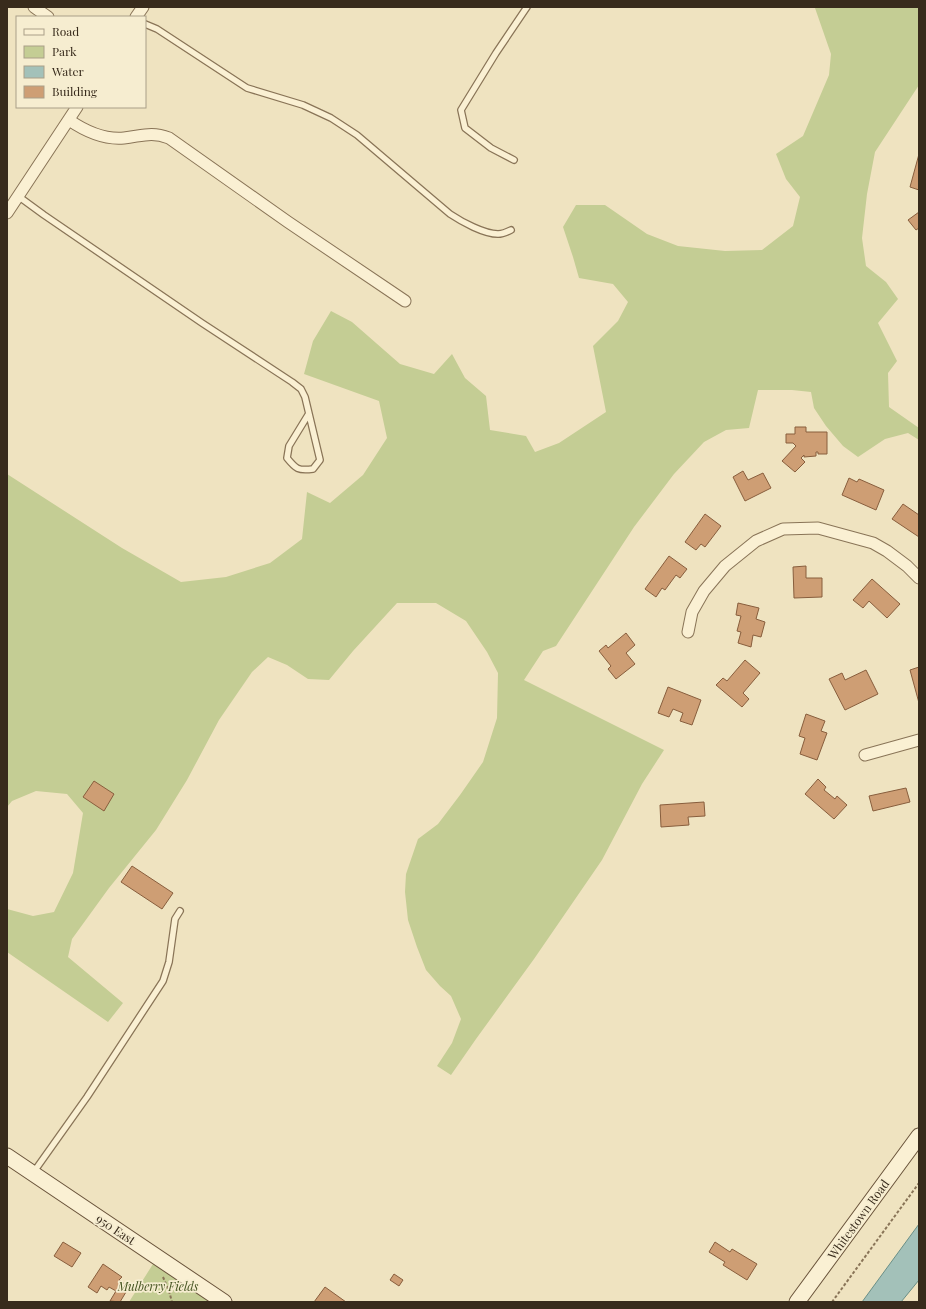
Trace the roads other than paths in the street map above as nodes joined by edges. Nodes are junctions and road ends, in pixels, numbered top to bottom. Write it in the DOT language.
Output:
graph roads {
  1 [pos="34,7"];
  2 [pos="143,7"];
  3 [pos="527,7"];
  4 [pos="47,16"];
  5 [pos="137,16"];
  6 [pos="146,24"];
  7 [pos="76,108"];
  8 [pos="69,120"];
  9 [pos="514,160"];
  10 [pos="18,196"];
  11 [pos="7,213"];
  12 [pos="511,230"];
  13 [pos="405,301"];
  14 [pos="308,415"];
  15 [pos="919,578"];
  16 [pos="688,632"];
  17 [pos="919,740"];
  18 [pos="865,755"];
  19 [pos="180,911"];
  20 [pos="919,1136"];
  21 [pos="7,1156"];
  22 [pos="33,1173"];
  23 [pos="224,1302"];
  24 [pos="797,1302"];
  1 -- 4 [label="street"];
  2 -- 5 [label="street"];
  3 -- 9 [label="lane"];
  6 -- 12 [label="lane"];
  7 -- 8 [label="street"];
  8 -- 10 [label="street"];
  8 -- 13 [label="street"];
  10 -- 11 [label="street"];
  10 -- 14 [label="lane"];
  14 -- 14 [label="lane"];
  15 -- 16 [label="street"];
  17 -- 18 [label="street"];
  19 -- 22 [label="lane"];
  20 -- 24 [label="street, Whitestown Road"];
  21 -- 22 [label="street, 950 East"];
  22 -- 23 [label="street, 950 East"];
}
